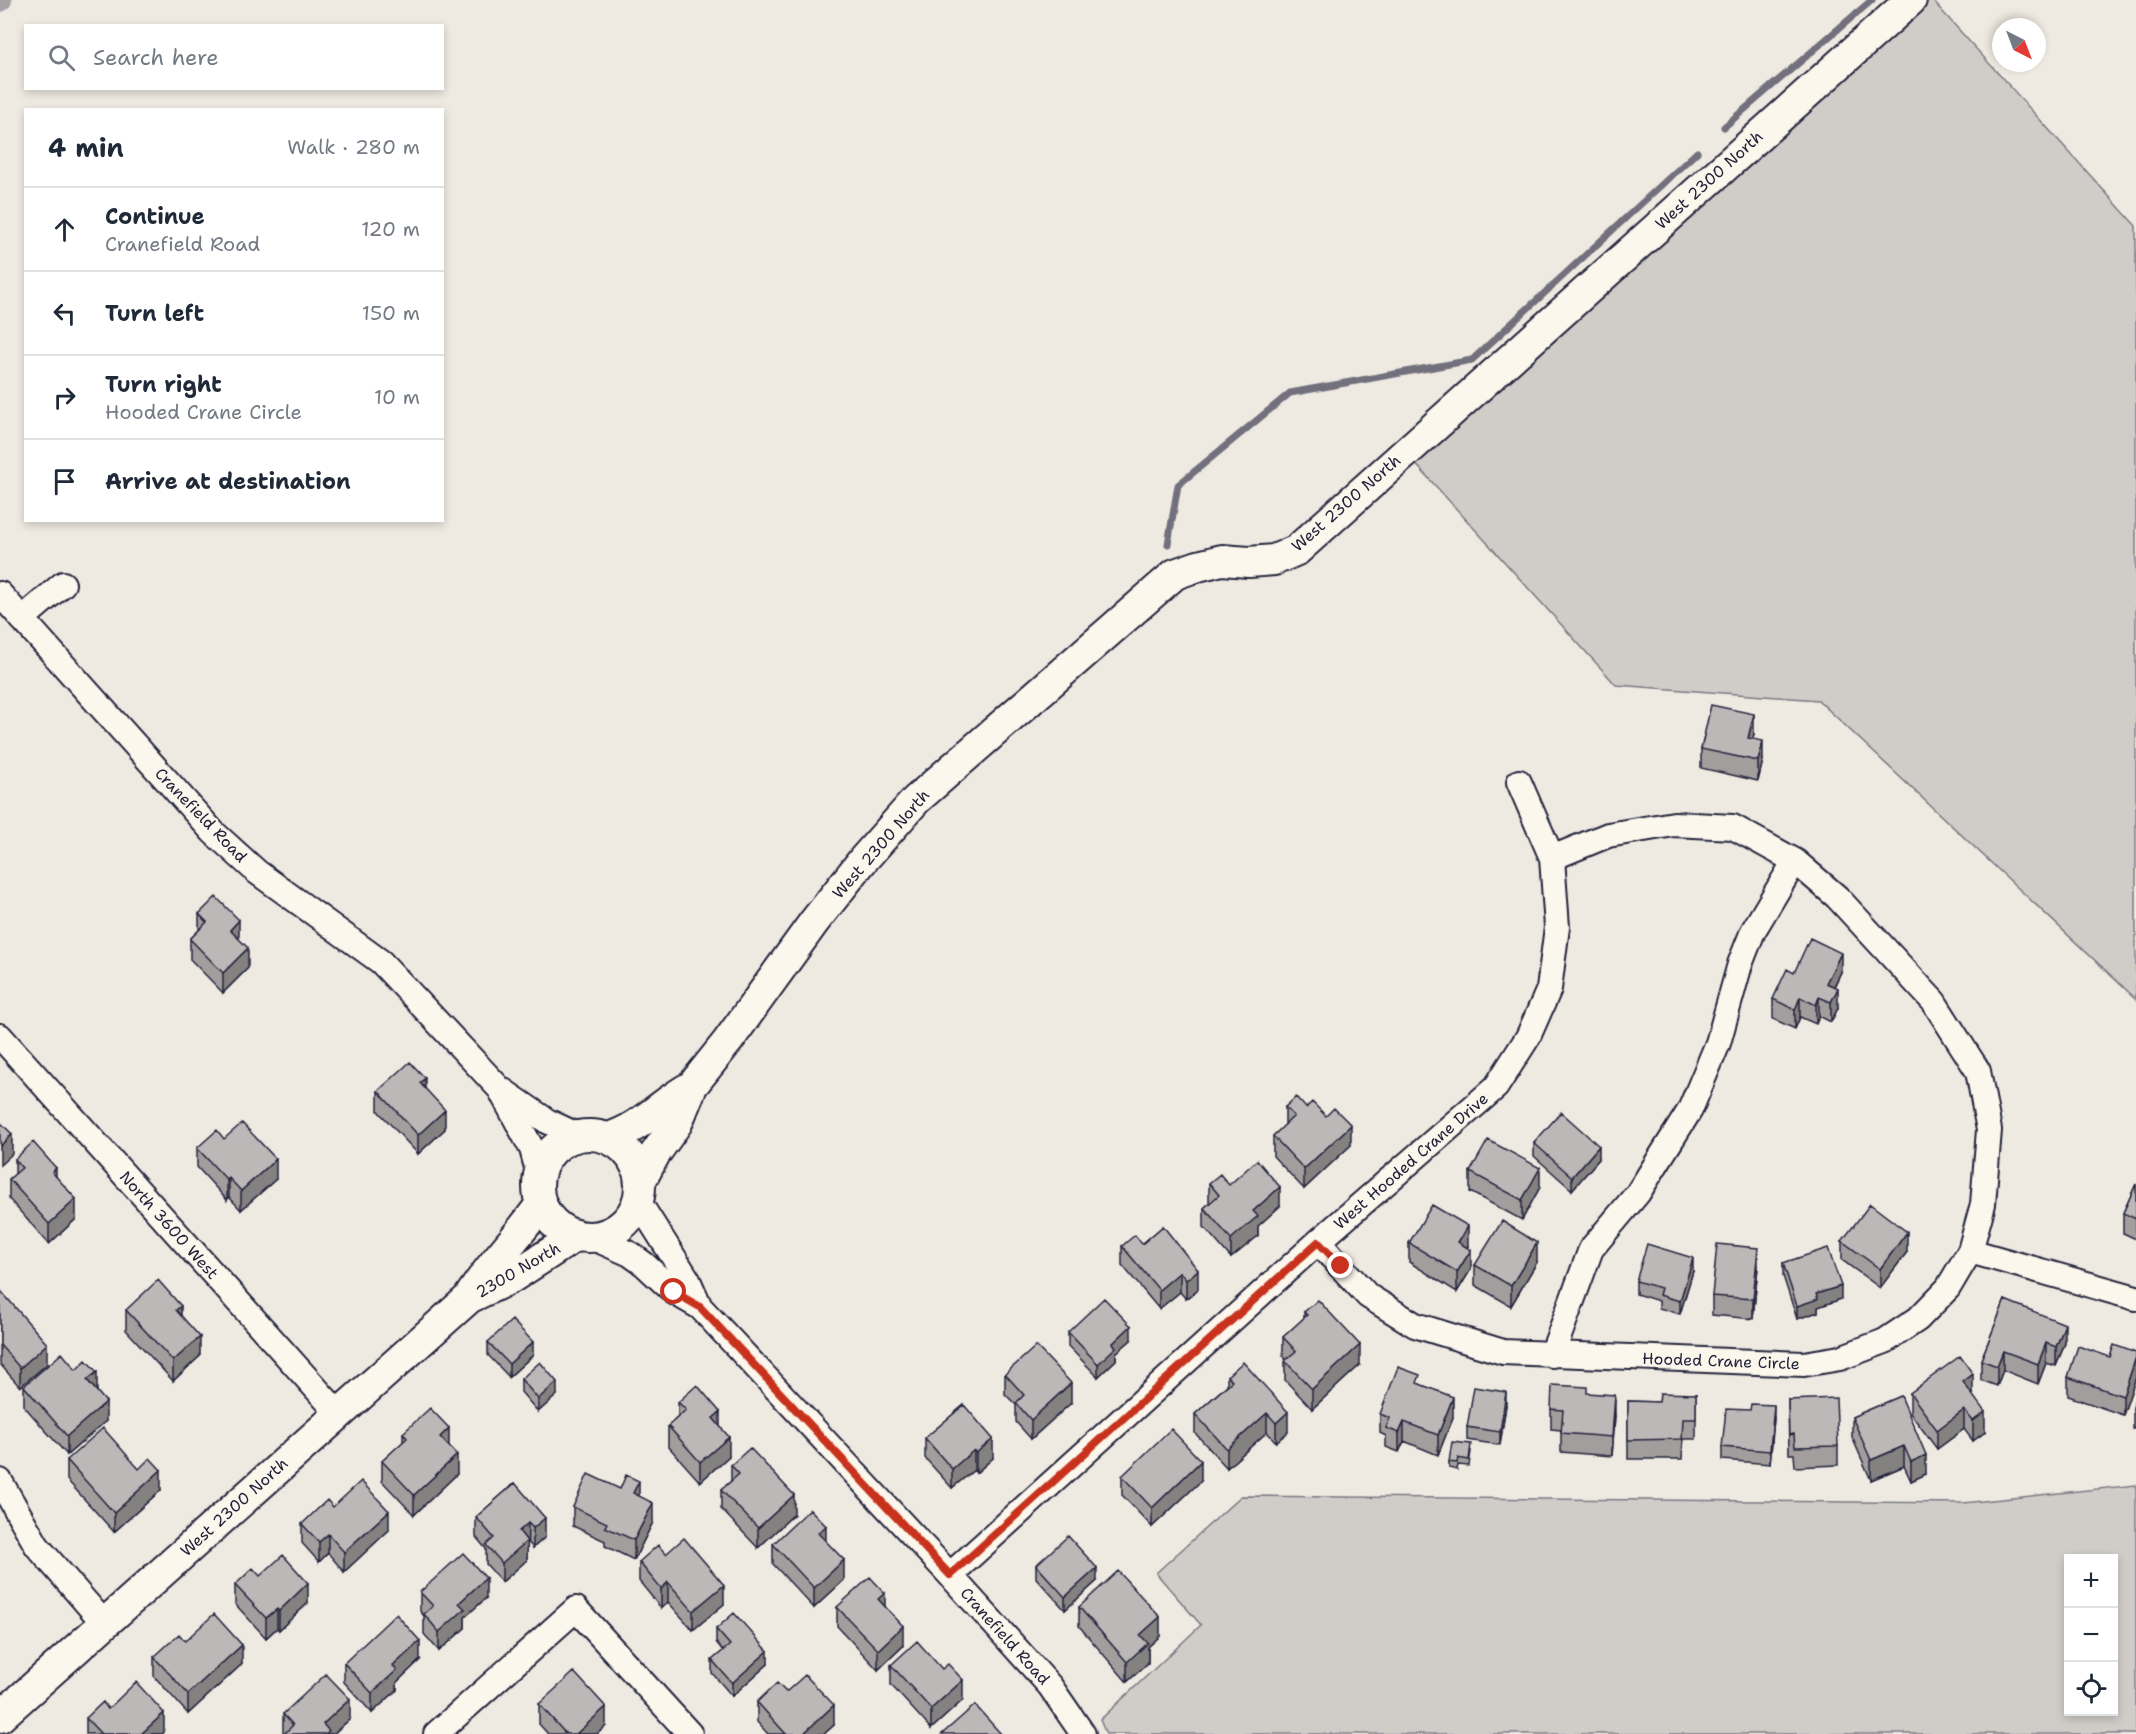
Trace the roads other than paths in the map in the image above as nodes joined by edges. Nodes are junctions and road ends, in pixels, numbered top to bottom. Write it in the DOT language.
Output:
graph roads {
  1 [pos="1911,0"];
  2 [pos="63,584"];
  3 [pos="0,594"];
  4 [pos="22,619"];
  5 [pos="1519,782"];
  6 [pos="1552,858"];
  7 [pos="1795,861"];
  8 [pos="0,1036"];
  9 [pos="692,1086"];
  10 [pos="499,1088"];
  11 [pos="594,1137"];
  12 [pos="540,1189"];
  13 [pos="639,1192"];
  14 [pos="584,1236"];
  15 [pos="1318,1242"];
  16 [pos="1970,1251"];
  17 [pos="469,1298"];
  18 [pos="2136,1298"];
  19 [pos="700,1307"];
  20 [pos="1552,1355"];
  21 [pos="338,1413"];
  22 [pos="0,1481"];
  23 [pos="950,1575"];
  24 [pos="104,1623"];
  25 [pos="0,1717"];
  26 [pos="436,1734"];
  27 [pos="690,1734"];
  28 [pos="1083,1734"];
  1 -- 9 [label="street, West 2300 North"];
  2 -- 4 [label="street"];
  3 -- 4 [label="street, Cranefield Road"];
  4 -- 10 [label="street, Cranefield Road"];
  5 -- 6 [label="street, West Hooded Crane Drive"];
  6 -- 7 [label="street, Hooded Crane Circle"];
  6 -- 15 [label="street, West Hooded Crane Drive"];
  7 -- 16 [label="street, Hooded Crane Circle"];
  7 -- 20 [label="street"];
  8 -- 21 [label="street, North 3600 West"];
  9 -- 11 [label="street"];
  9 -- 13 [label="street"];
  10 -- 11 [label="street, Cranefield Road"];
  10 -- 12 [label="street, Cranefield Road"];
  11 -- 12 [label="street"];
  11 -- 13 [label="street"];
  12 -- 14 [label="street"];
  12 -- 17 [label="street, 2300 North"];
  13 -- 14 [label="street"];
  13 -- 19 [label="street, Cranefield Road"];
  14 -- 17 [label="street, 2300 North"];
  14 -- 19 [label="street, Cranefield Road"];
  15 -- 20 [label="street, Hooded Crane Circle"];
  15 -- 23 [label="street, West Hooded Crane Drive"];
  16 -- 18 [label="street"];
  16 -- 20 [label="street, Hooded Crane Circle"];
  17 -- 21 [label="street, West 2300 North"];
  19 -- 23 [label="street, Cranefield Road"];
  21 -- 24 [label="street, West 2300 North"];
  22 -- 24 [label="street"];
  23 -- 28 [label="street, Cranefield Road"];
  24 -- 25 [label="street, West 2300 North"];
  26 -- 27 [label="street"];
}
